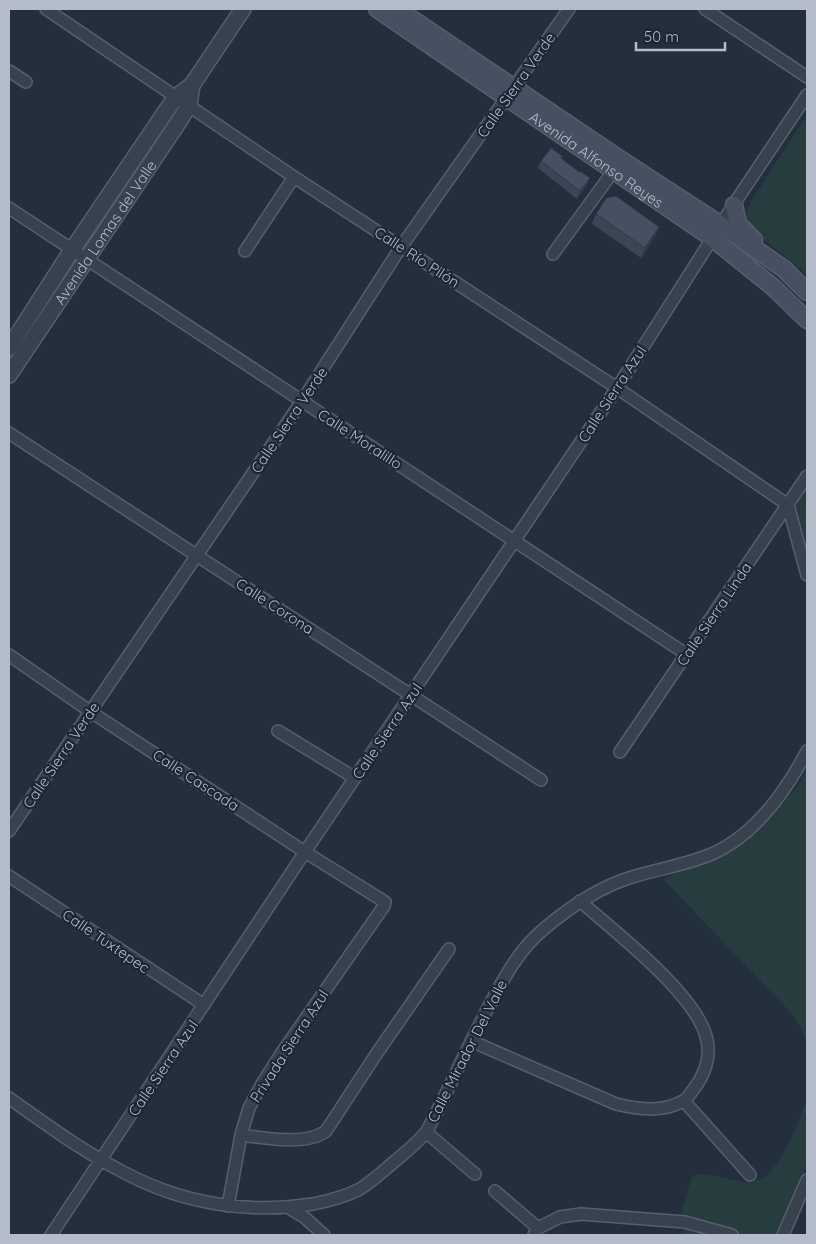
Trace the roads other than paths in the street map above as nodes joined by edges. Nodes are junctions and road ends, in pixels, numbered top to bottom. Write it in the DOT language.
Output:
graph roads {
  1 [pos="46,9"];
  2 [pos="243,9"];
  3 [pos="377,9"];
  4 [pos="397,9"];
  5 [pos="569,9"];
  6 [pos="705,9"];
  7 [pos="9,71"];
  8 [pos="807,77"];
  9 [pos="26,82"];
  10 [pos="192,85"];
  11 [pos="510,92"];
  12 [pos="807,94"];
  13 [pos="176,97"];
  14 [pos="189,106"];
  15 [pos="617,165"];
  16 [pos="294,177"];
  17 [pos="734,204"];
  18 [pos="9,208"];
  19 [pos="716,232"];
  20 [pos="401,247"];
  21 [pos="72,250"];
  22 [pos="245,251"];
  23 [pos="553,254"];
  24 [pos="86,259"];
  25 [pos="784,269"];
  26 [pos="807,292"];
  27 [pos="807,320"];
  28 [pos="9,348"];
  29 [pos="9,376"];
  30 [pos="617,388"];
  31 [pos="302,401"];
  32 [pos="9,433"];
  33 [pos="807,476"];
  34 [pos="788,505"];
  35 [pos="515,541"];
  36 [pos="197,556"];
  37 [pos="807,575"];
  38 [pos="686,654"];
  39 [pos="9,655"];
  40 [pos="411,694"];
  41 [pos="91,712"];
  42 [pos="278,731"];
  43 [pos="807,751"];
  44 [pos="620,752"];
  45 [pos="355,778"];
  46 [pos="541,780"];
  47 [pos="9,832"];
  48 [pos="305,852"];
  49 [pos="9,876"];
  50 [pos="580,901"];
  51 [pos="385,902"];
  52 [pos="448,949"];
  53 [pos="204,1005"];
  54 [pos="471,1041"];
  55 [pos="9,1098"];
  56 [pos="684,1101"];
  57 [pos="426,1132"];
  58 [pos="241,1136"];
  59 [pos="101,1161"];
  60 [pos="474,1174"];
  61 [pos="750,1175"];
  62 [pos="807,1180"];
  63 [pos="494,1191"];
  64 [pos="228,1206"];
  65 [pos="289,1208"];
  66 [pos="536,1232"];
  67 [pos="51,1235"];
  68 [pos="324,1235"];
  69 [pos="732,1235"];
  70 [pos="784,1235"];
  1 -- 13 [label="street, Calle Río Pilón"];
  2 -- 10 [label="street, Avenida Lomas del Valle"];
  3 -- 11 [label="main road, Avenida Alfonso Reyes"];
  4 -- 11 [label="main road, Avenida Alfonso Reyes"];
  5 -- 11 [label="street, Calle Sierra Verde"];
  6 -- 8 [label="street"];
  7 -- 9 [label="street"];
  10 -- 13 [label="street, Avenida Lomas del Valle"];
  10 -- 14 [label="street, Avenida Lomas del Valle"];
  11 -- 15 [label="main road, Avenida Alfonso Reyes"];
  11 -- 20 [label="street, Calle Sierra Verde"];
  12 -- 17 [label="street, Calle Sierra Azul"];
  13 -- 14 [label="street, Calle Río Pilón"];
  13 -- 21 [label="street, Avenida Lomas del Valle"];
  14 -- 16 [label="street, Calle Río Pilón"];
  14 -- 24 [label="street, Avenida Lomas del Valle"];
  15 -- 19 [label="main road, Avenida Alfonso Reyes"];
  15 -- 23 [label="street"];
  16 -- 20 [label="street, Calle Río Pilón"];
  16 -- 22 [label="street"];
  17 -- 19 [label="street, Calle Sierra Azul"];
  17 -- 25 [label="main road"];
  18 -- 21 [label="street, Calle Moralillo"];
  19 -- 25 [label="main road, Avenida Alfonso Reyes"];
  19 -- 27 [label="main road, Avenida Alfonso Reyes"];
  19 -- 30 [label="street, Calle Sierra Azul"];
  20 -- 30 [label="street, Calle Río Pilón"];
  20 -- 31 [label="street, Calle Sierra Verde"];
  21 -- 24 [label="street, Calle Moralillo"];
  21 -- 28 [label="street, Avenida Lomas del Valle"];
  24 -- 29 [label="street, Avenida Lomas del Valle"];
  24 -- 31 [label="street, Calle Moralillo"];
  25 -- 26 [label="main road, Avenida Alfonso Reyes"];
  30 -- 34 [label="street, Calle Río Pilón"];
  30 -- 35 [label="street, Calle Sierra Azul"];
  31 -- 35 [label="street, Calle Moralillo"];
  31 -- 36 [label="street, Calle Sierra Verde"];
  32 -- 36 [label="street, Calle Corona"];
  33 -- 34 [label="street, Calle Sierra Linda"];
  34 -- 37 [label="street"];
  34 -- 38 [label="street, Calle Sierra Linda"];
  35 -- 38 [label="street, Calle Moralillo"];
  35 -- 40 [label="street, Calle Sierra Azul"];
  36 -- 40 [label="street, Calle Corona"];
  36 -- 41 [label="street, Calle Sierra Verde"];
  38 -- 44 [label="street, Calle Sierra Linda"];
  39 -- 41 [label="street, Calle Cascada"];
  40 -- 45 [label="street, Calle Sierra Azul"];
  40 -- 46 [label="street, Calle Corona"];
  41 -- 47 [label="street, Calle Sierra Verde"];
  41 -- 48 [label="street, Calle Cascada"];
  42 -- 45 [label="street"];
  43 -- 50 [label="street, Calle Mirador Del Valle"];
  45 -- 48 [label="street, Calle Sierra Azul"];
  48 -- 51 [label="street, Calle Cascada"];
  48 -- 53 [label="street, Calle Sierra Azul"];
  49 -- 53 [label="street, Calle Tuxtepec"];
  50 -- 54 [label="street, Calle Mirador Del Valle"];
  50 -- 56 [label="street"];
  51 -- 58 [label="street, Privada Sierra Azul"];
  52 -- 58 [label="street"];
  53 -- 59 [label="street, Calle Sierra Azul"];
  54 -- 56 [label="street"];
  54 -- 57 [label="street, Calle Mirador Del Valle"];
  55 -- 59 [label="street, Calle Mirador Del Valle"];
  56 -- 61 [label="street"];
  57 -- 60 [label="street"];
  57 -- 65 [label="street, Calle Mirador Del Valle"];
  58 -- 64 [label="street, Privada Sierra Azul"];
  59 -- 64 [label="street, Calle Mirador Del Valle"];
  59 -- 67 [label="street, Calle Sierra Azul"];
  62 -- 70 [label="street"];
  63 -- 66 [label="street"];
  64 -- 65 [label="street, Calle Mirador Del Valle"];
  65 -- 68 [label="street"];
  66 -- 69 [label="street"];
}
